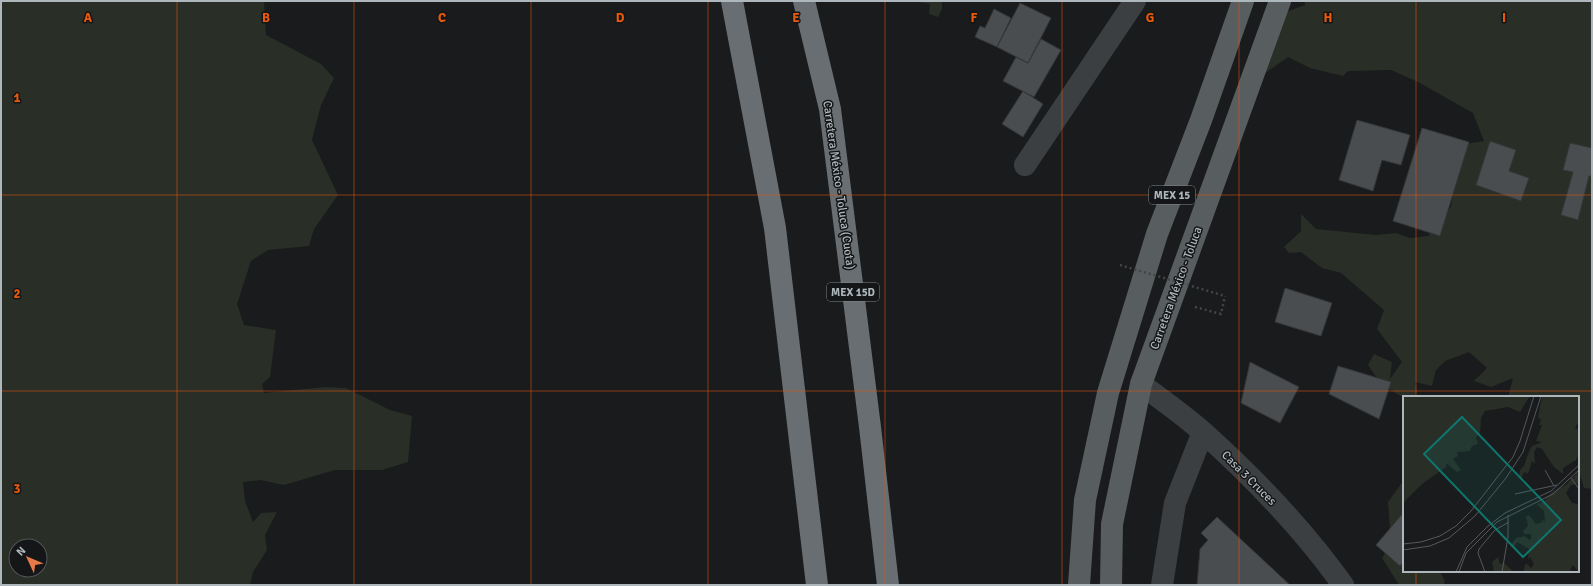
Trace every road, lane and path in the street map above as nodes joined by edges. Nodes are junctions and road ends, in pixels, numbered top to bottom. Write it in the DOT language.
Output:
graph roads {
  1 [pos="732,1"];
  2 [pos="804,1"];
  3 [pos="1135,1"];
  4 [pos="1243,1"];
  5 [pos="1280,1"];
  6 [pos="1025,165"];
  7 [pos="1120,265"];
  8 [pos="1172,300"];
  9 [pos="1142,384"];
  10 [pos="1203,432"];
  11 [pos="817,585"];
  12 [pos="888,585"];
  13 [pos="1079,585"];
  14 [pos="1111,585"];
  15 [pos="1162,585"];
  16 [pos="1343,585"];
  1 -- 11 [label="highway"];
  2 -- 12 [label="highway, Carretera México - Toluca (Cuota) / MEX 15D"];
  3 -- 6 [label="street"];
  4 -- 13 [label="main road, MEX 15"];
  5 -- 8 [label="main road, Carretera México - Toluca / MEX 15"];
  7 -- 8 [label="path, bridge"];
  8 -- 9 [label="main road, Carretera México - Toluca / MEX 15"];
  9 -- 10 [label="street, Casa 3 Cruces"];
  9 -- 14 [label="main road, Carretera México - Toluca / MEX 15"];
  10 -- 15 [label="street"];
  10 -- 16 [label="street, Casa 3 Cruces"];
}
